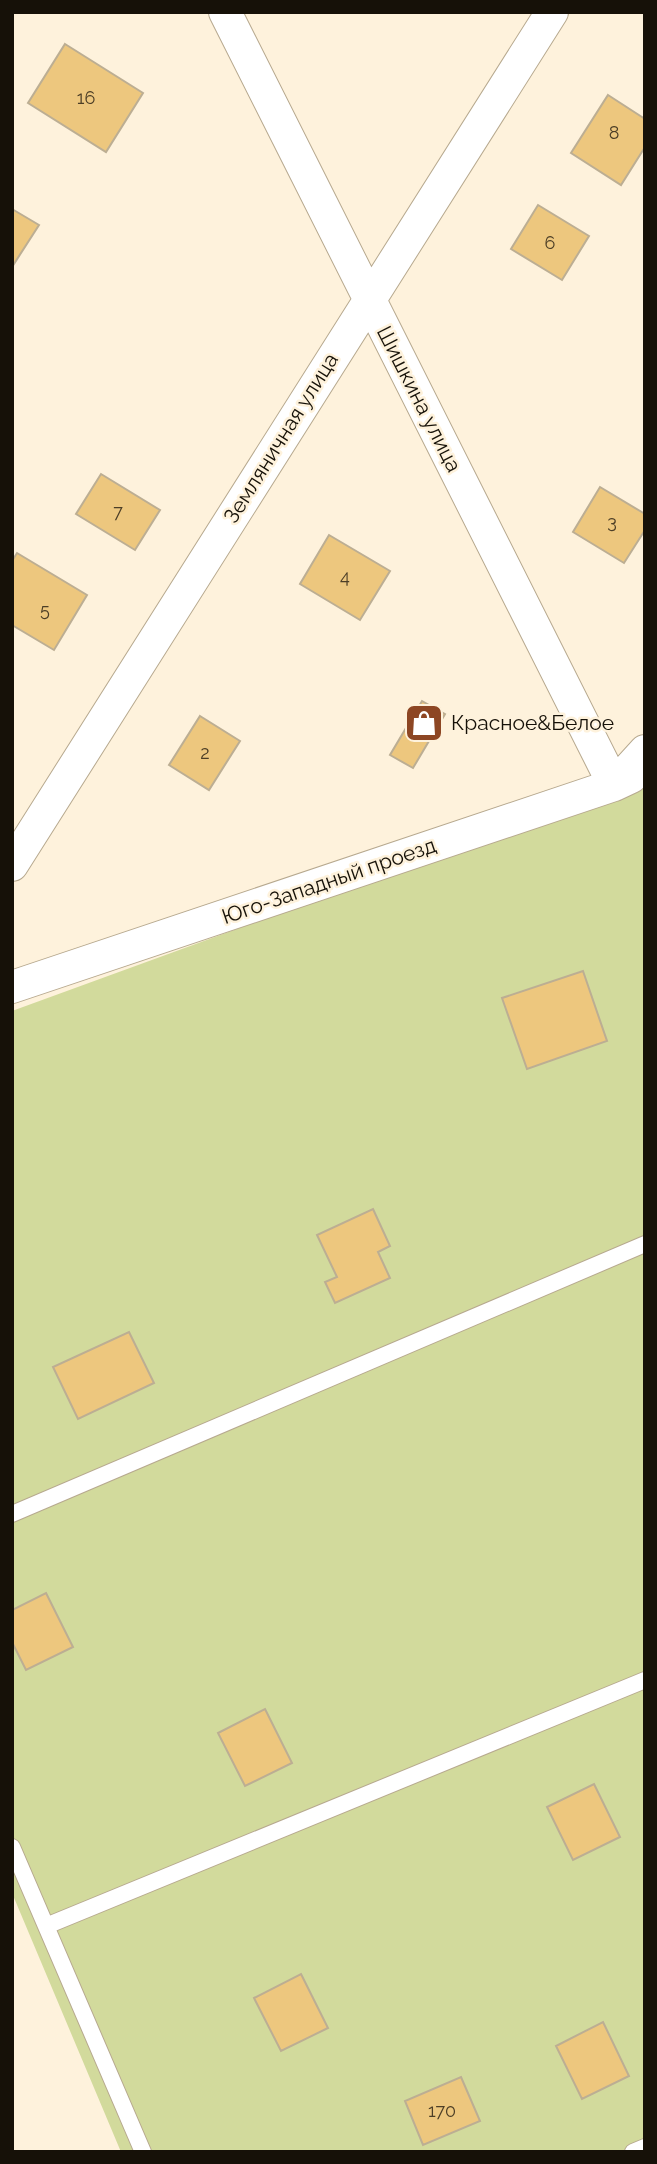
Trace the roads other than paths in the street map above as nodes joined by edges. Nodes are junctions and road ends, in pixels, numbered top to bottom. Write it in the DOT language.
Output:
graph roads {
  1 [pos="225,12"];
  2 [pos="552,12"];
  3 [pos="369,298"];
  4 [pos="645,751"];
  5 [pos="645,771"];
  6 [pos="614,785"];
  7 [pos="12,865"];
  8 [pos="12,988"];
  9 [pos="645,1244"];
  10 [pos="12,1514"];
  11 [pos="645,1680"];
  12 [pos="12,1847"];
  13 [pos="46,1926"];
  14 [pos="645,2147"];
  15 [pos="143,2152"];
  16 [pos="634,2152"];
  1 -- 3 [label="street, Шишкина улица"];
  2 -- 3 [label="street, Земляничная улица"];
  3 -- 6 [label="street, Шишкина улица"];
  3 -- 7 [label="street, Земляничная улица"];
  4 -- 6 [label="street"];
  5 -- 6 [label="street, Юго-Западный проезд"];
  6 -- 8 [label="street, Юго-Западный проезд"];
  9 -- 10 [label="lane"];
  11 -- 13 [label="lane"];
  12 -- 13 [label="lane"];
  13 -- 15 [label="lane"];
  14 -- 16 [label="lane"];
}
